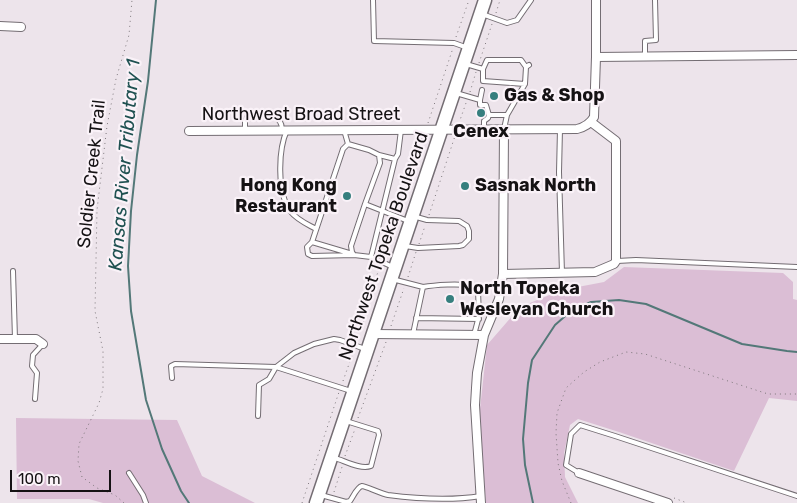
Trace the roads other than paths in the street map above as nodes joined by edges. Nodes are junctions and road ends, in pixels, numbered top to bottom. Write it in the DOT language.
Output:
graph roads {
  1 [pos="373,0"];
  2 [pos="485,0"];
  3 [pos="531,0"];
  4 [pos="596,0"];
  5 [pos="655,0"];
  6 [pos="480,13"];
  7 [pos="0,26"];
  8 [pos="21,27"];
  9 [pos="469,48"];
  10 [pos="797,54"];
  11 [pos="596,57"];
  12 [pos="645,57"];
  13 [pos="464,63"];
  14 [pos="483,69"];
  15 [pos="525,84"];
  16 [pos="482,90"];
  17 [pos="454,92"];
  18 [pos="479,105"];
  19 [pos="489,115"];
  20 [pos="507,115"];
  21 [pos="482,122"];
  22 [pos="591,122"];
  23 [pos="504,129"];
  24 [pos="560,129"];
  25 [pos="245,130"];
  26 [pos="285,130"];
  27 [pos="344,130"];
  28 [pos="401,130"];
  29 [pos="442,130"];
  30 [pos="190,131"];
  31 [pos="348,144"];
  32 [pos="379,155"];
  33 [pos="394,158"];
  34 [pos="365,204"];
  35 [pos="382,210"];
  36 [pos="411,219"];
  37 [pos="316,229"];
  38 [pos="312,242"];
  39 [pos="402,245"];
  40 [pos="354,255"];
  41 [pos="371,257"];
  42 [pos="616,261"];
  43 [pos="797,267"];
  44 [pos="13,271"];
  45 [pos="393,273"];
  46 [pos="562,273"];
  47 [pos="503,274"];
  48 [pos="424,287"];
  49 [pos="416,318"];
  50 [pos="479,319"];
  51 [pos="373,334"];
  52 [pos="412,334"];
  53 [pos="474,335"];
  54 [pos="484,335"];
  55 [pos="0,338"];
  56 [pos="15,339"];
  57 [pos="43,344"];
  58 [pos="361,347"];
  59 [pos="276,367"];
  60 [pos="172,378"];
  61 [pos="347,390"];
  62 [pos="35,399"];
  63 [pos="258,416"];
  64 [pos="344,420"];
  65 [pos="331,457"];
  66 [pos="129,473"];
  67 [pos="579,473"];
  68 [pos="797,496"];
  69 [pos="317,499"];
  70 [pos="481,499"];
  71 [pos="146,503"];
  72 [pos="668,503"];
  1 -- 9 [label="lane"];
  2 -- 6 [label="main road, Northwest Topeka Boulevard"];
  3 -- 6 [label="lane"];
  4 -- 11 [label="street"];
  5 -- 12 [label="lane"];
  6 -- 9 [label="main road, Northwest Topeka Boulevard"];
  7 -- 8 [label="street"];
  9 -- 13 [label="main road, Northwest Topeka Boulevard"];
  10 -- 12 [label="street"];
  11 -- 12 [label="street"];
  11 -- 22 [label="street"];
  13 -- 14 [label="lane"];
  13 -- 17 [label="main road, Northwest Topeka Boulevard"];
  14 -- 15 [label="lane"];
  14 -- 15 [label="lane"];
  15 -- 20 [label="lane"];
  16 -- 18 [label="lane"];
  17 -- 18 [label="lane"];
  17 -- 29 [label="main road, Northwest Topeka Boulevard"];
  18 -- 19 [label="lane"];
  19 -- 20 [label="lane"];
  19 -- 21 [label="lane"];
  20 -- 23 [label="lane"];
  21 -- 23 [label="street, Northwest Broad Street"];
  21 -- 29 [label="street, Northwest Broad Street"];
  22 -- 24 [label="street, Northwest Broad Street"];
  22 -- 42 [label="street"];
  23 -- 24 [label="street, Northwest Broad Street"];
  23 -- 47 [label="street"];
  24 -- 46 [label="lane"];
  25 -- 26 [label="street, Northwest Broad Street"];
  25 -- 26 [label="lane"];
  25 -- 30 [label="street, Northwest Broad Street"];
  26 -- 27 [label="street, Northwest Broad Street"];
  26 -- 37 [label="lane"];
  27 -- 28 [label="street, Northwest Broad Street"];
  27 -- 31 [label="lane"];
  28 -- 29 [label="street, Northwest Broad Street"];
  28 -- 33 [label="lane"];
  29 -- 36 [label="main road, Northwest Topeka Boulevard"];
  31 -- 32 [label="lane"];
  31 -- 37 [label="lane"];
  32 -- 33 [label="lane"];
  32 -- 34 [label="lane"];
  33 -- 35 [label="lane"];
  34 -- 35 [label="lane"];
  34 -- 40 [label="lane"];
  35 -- 36 [label="lane"];
  35 -- 41 [label="lane"];
  36 -- 39 [label="main road, Northwest Topeka Boulevard"];
  36 -- 39 [label="lane"];
  37 -- 38 [label="lane"];
  38 -- 40 [label="lane"];
  38 -- 40 [label="lane"];
  39 -- 45 [label="main road, Northwest Topeka Boulevard"];
  40 -- 41 [label="lane"];
  41 -- 45 [label="lane"];
  42 -- 43 [label="lane"];
  42 -- 46 [label="street"];
  44 -- 56 [label="lane"];
  45 -- 48 [label="lane"];
  45 -- 51 [label="main road, Northwest Topeka Boulevard"];
  46 -- 47 [label="street"];
  47 -- 54 [label="street"];
  48 -- 49 [label="lane"];
  48 -- 50 [label="lane"];
  49 -- 50 [label="lane"];
  49 -- 52 [label="lane"];
  50 -- 53 [label="lane"];
  51 -- 52 [label="street"];
  51 -- 58 [label="main road, Northwest Topeka Boulevard"];
  52 -- 53 [label="street"];
  53 -- 54 [label="street"];
  54 -- 70 [label="street"];
  55 -- 56 [label="street"];
  56 -- 57 [label="street"];
  57 -- 62 [label="lane"];
  58 -- 59 [label="lane"];
  58 -- 61 [label="main road, Northwest Topeka Boulevard"];
  59 -- 60 [label="lane"];
  59 -- 61 [label="lane"];
  59 -- 63 [label="lane"];
  61 -- 64 [label="main road, Northwest Topeka Boulevard"];
  64 -- 65 [label="main road, Northwest Topeka Boulevard"];
  64 -- 65 [label="lane"];
  65 -- 69 [label="main road, Northwest Topeka Boulevard"];
  66 -- 71 [label="lane"];
  67 -- 68 [label="lane"];
  67 -- 72 [label="street"];
  69 -- 70 [label="lane"];
}
